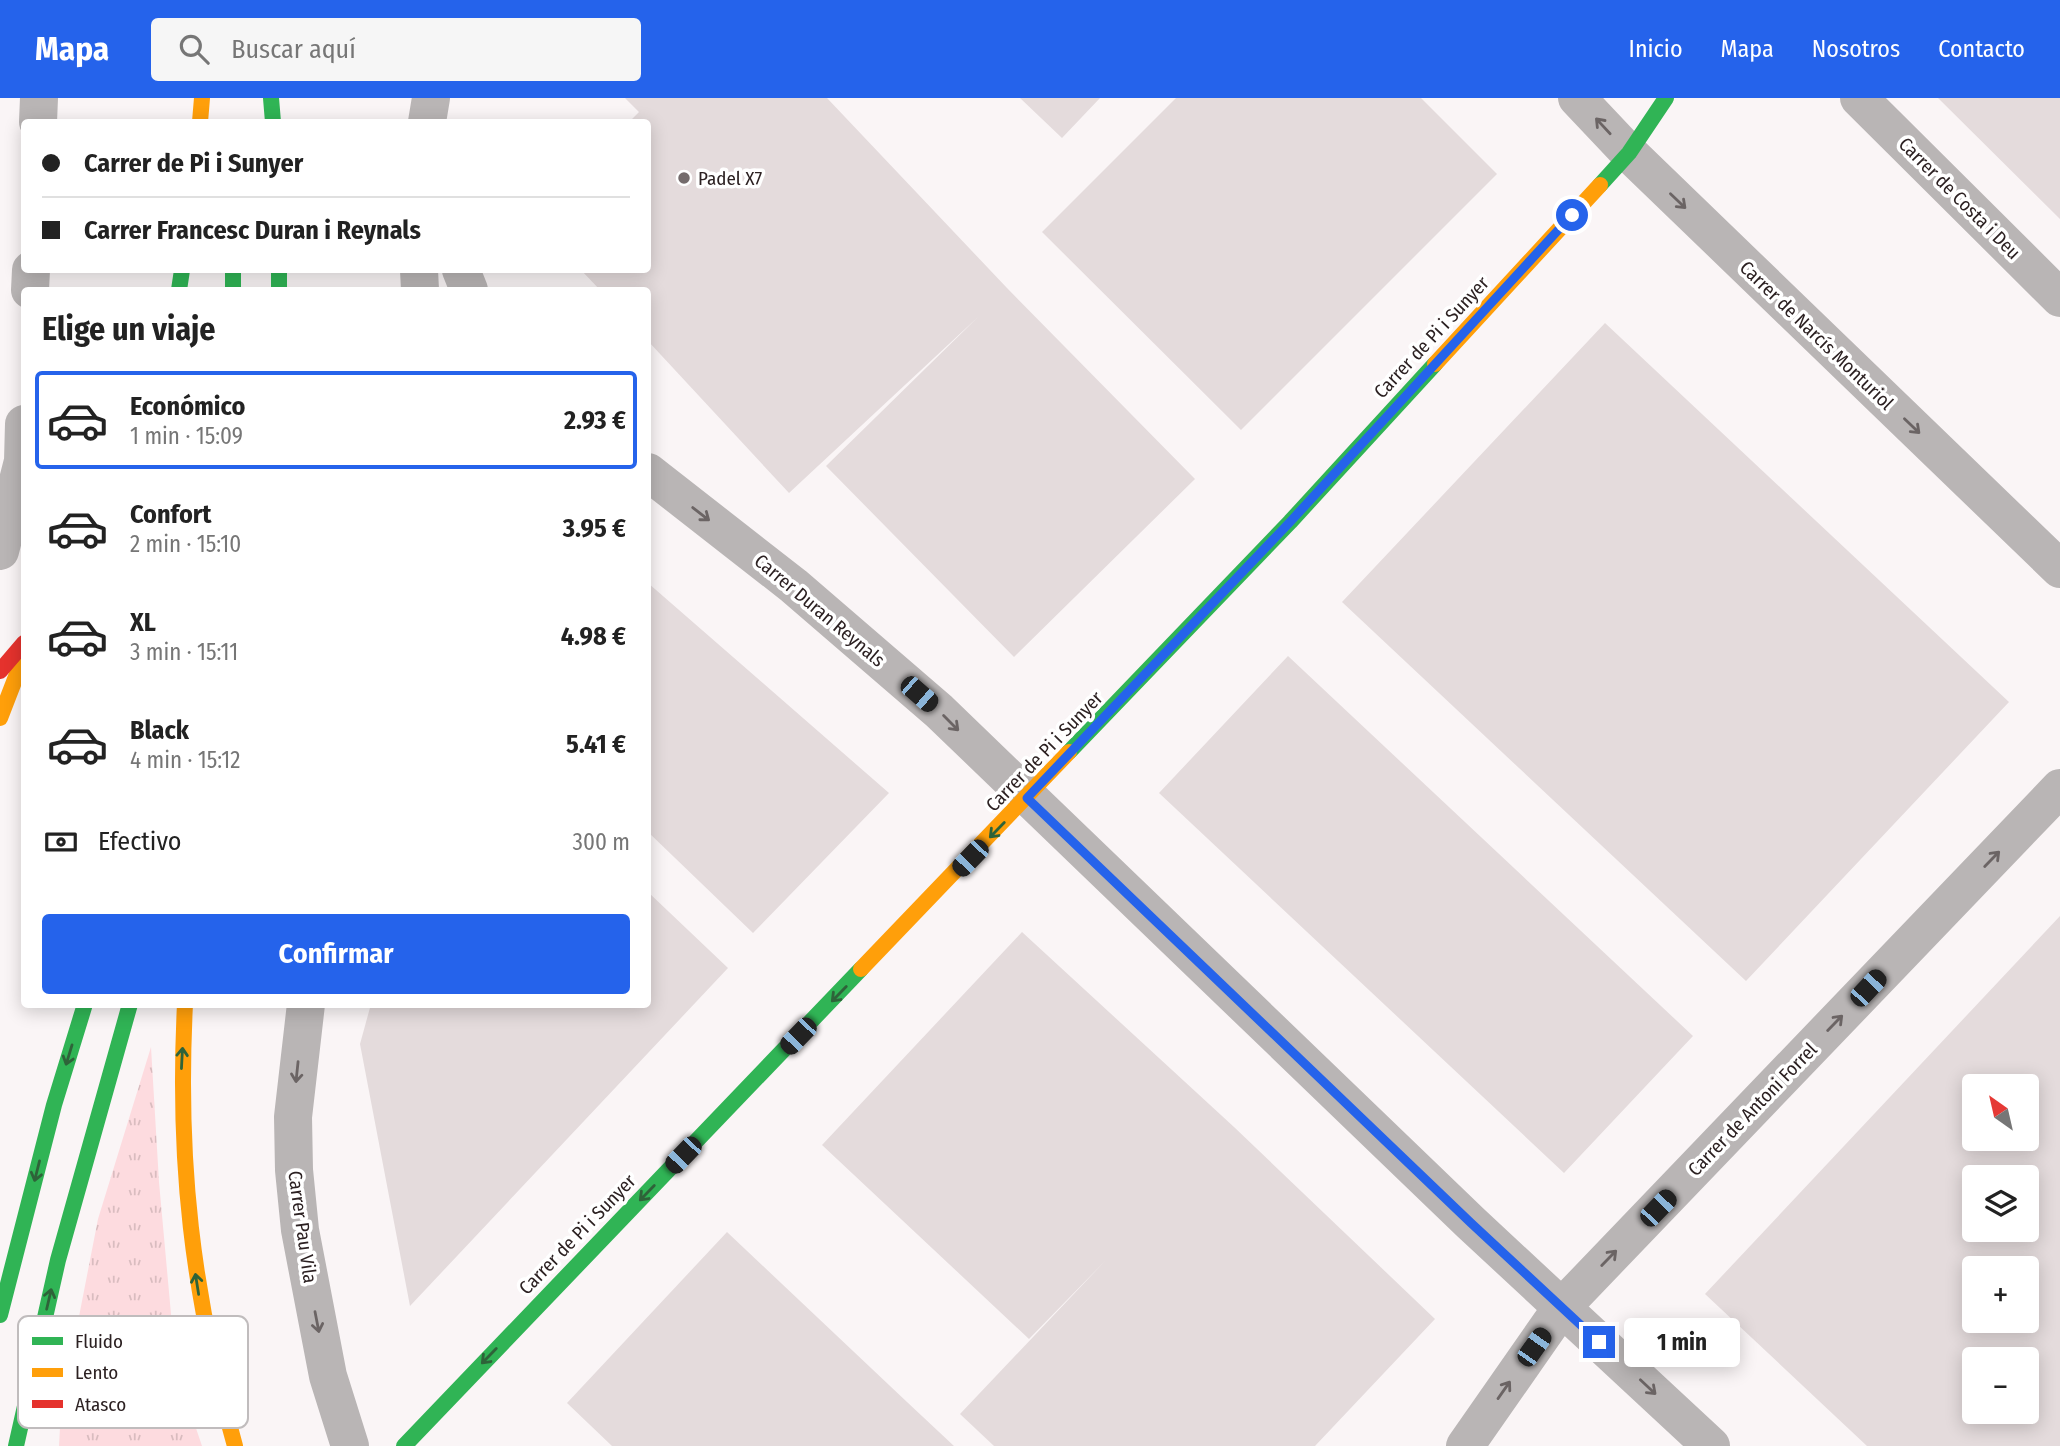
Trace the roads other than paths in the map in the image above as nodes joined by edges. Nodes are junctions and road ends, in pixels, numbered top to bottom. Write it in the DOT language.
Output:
graph roads {
  1 [pos="39,98"];
  2 [pos="202,98"];
  3 [pos="271,98"];
  4 [pos="430,98"];
  5 [pos="1577,98"];
  6 [pos="1666,98"];
  7 [pos="1859,98"];
  8 [pos="38,119"];
  9 [pos="200,119"];
  10 [pos="273,119"];
  11 [pos="427,119"];
  12 [pos="1629,153"];
  13 [pos="2060,298"];
  14 [pos="21,469"];
  15 [pos="651,474"];
  16 [pos="0,551"];
  17 [pos="2060,569"];
  18 [pos="21,646"];
  19 [pos="21,664"];
  20 [pos="0,671"];
  21 [pos="0,718"];
  22 [pos="2060,788"];
  23 [pos="1027,798"];
  24 [pos="84,1008"];
  25 [pos="129,1008"];
  26 [pos="185,1008"];
  27 [pos="306,1008"];
  28 [pos="1562,1307"];
  29 [pos="0,1315"];
  30 [pos="45,1316"];
  31 [pos="202,1316"];
  32 [pos="20,1428"];
  33 [pos="31,1428"];
  34 [pos="230,1428"];
  35 [pos="16,1446"];
  36 [pos="30,1446"];
  37 [pos="235,1446"];
  38 [pos="350,1446"];
  39 [pos="404,1446"];
  40 [pos="1465,1446"];
  41 [pos="1711,1446"];
  1 -- 8 [label="street"];
  2 -- 9 [label="main road"];
  3 -- 10 [label="main road"];
  4 -- 11 [label="street"];
  12 -- 5 [label="street, Carrer de Narcís Monturiol, one-way"];
  6 -- 12 [label="main road, Carrer de Pi i Sunyer"];
  7 -- 13 [label="street, Carrer de Costa i Deu"];
  12 -- 17 [label="street, Carrer de Narcís Monturiol, one-way"];
  12 -- 23 [label="main road, Carrer de Pi i Sunyer"];
  14 -- 16 [label="street"];
  15 -- 23 [label="street, Carrer Duran Reynals, one-way"];
  18 -- 20 [label="main road"];
  19 -- 21 [label="main road"];
  28 -- 22 [label="street, Carrer de Antoni Forrel, one-way"];
  23 -- 28 [label="street, Carrer Duran Reynals"];
  23 -- 39 [label="main road, Carrer de Pi i Sunyer, one-way"];
  24 -- 29 [label="main road, one-way"];
  30 -- 25 [label="main road, one-way"];
  31 -- 26 [label="main road, one-way"];
  27 -- 38 [label="street, Carrer Pau Vila, one-way"];
  40 -- 28 [label="street, Carrer de Antoni Forrel, one-way"];
  28 -- 41 [label="street, Carrer Duran Reynals, one-way"];
  32 -- 35 [label="main road"];
  33 -- 36 [label="main road"];
  37 -- 34 [label="main road, one-way"];
}
